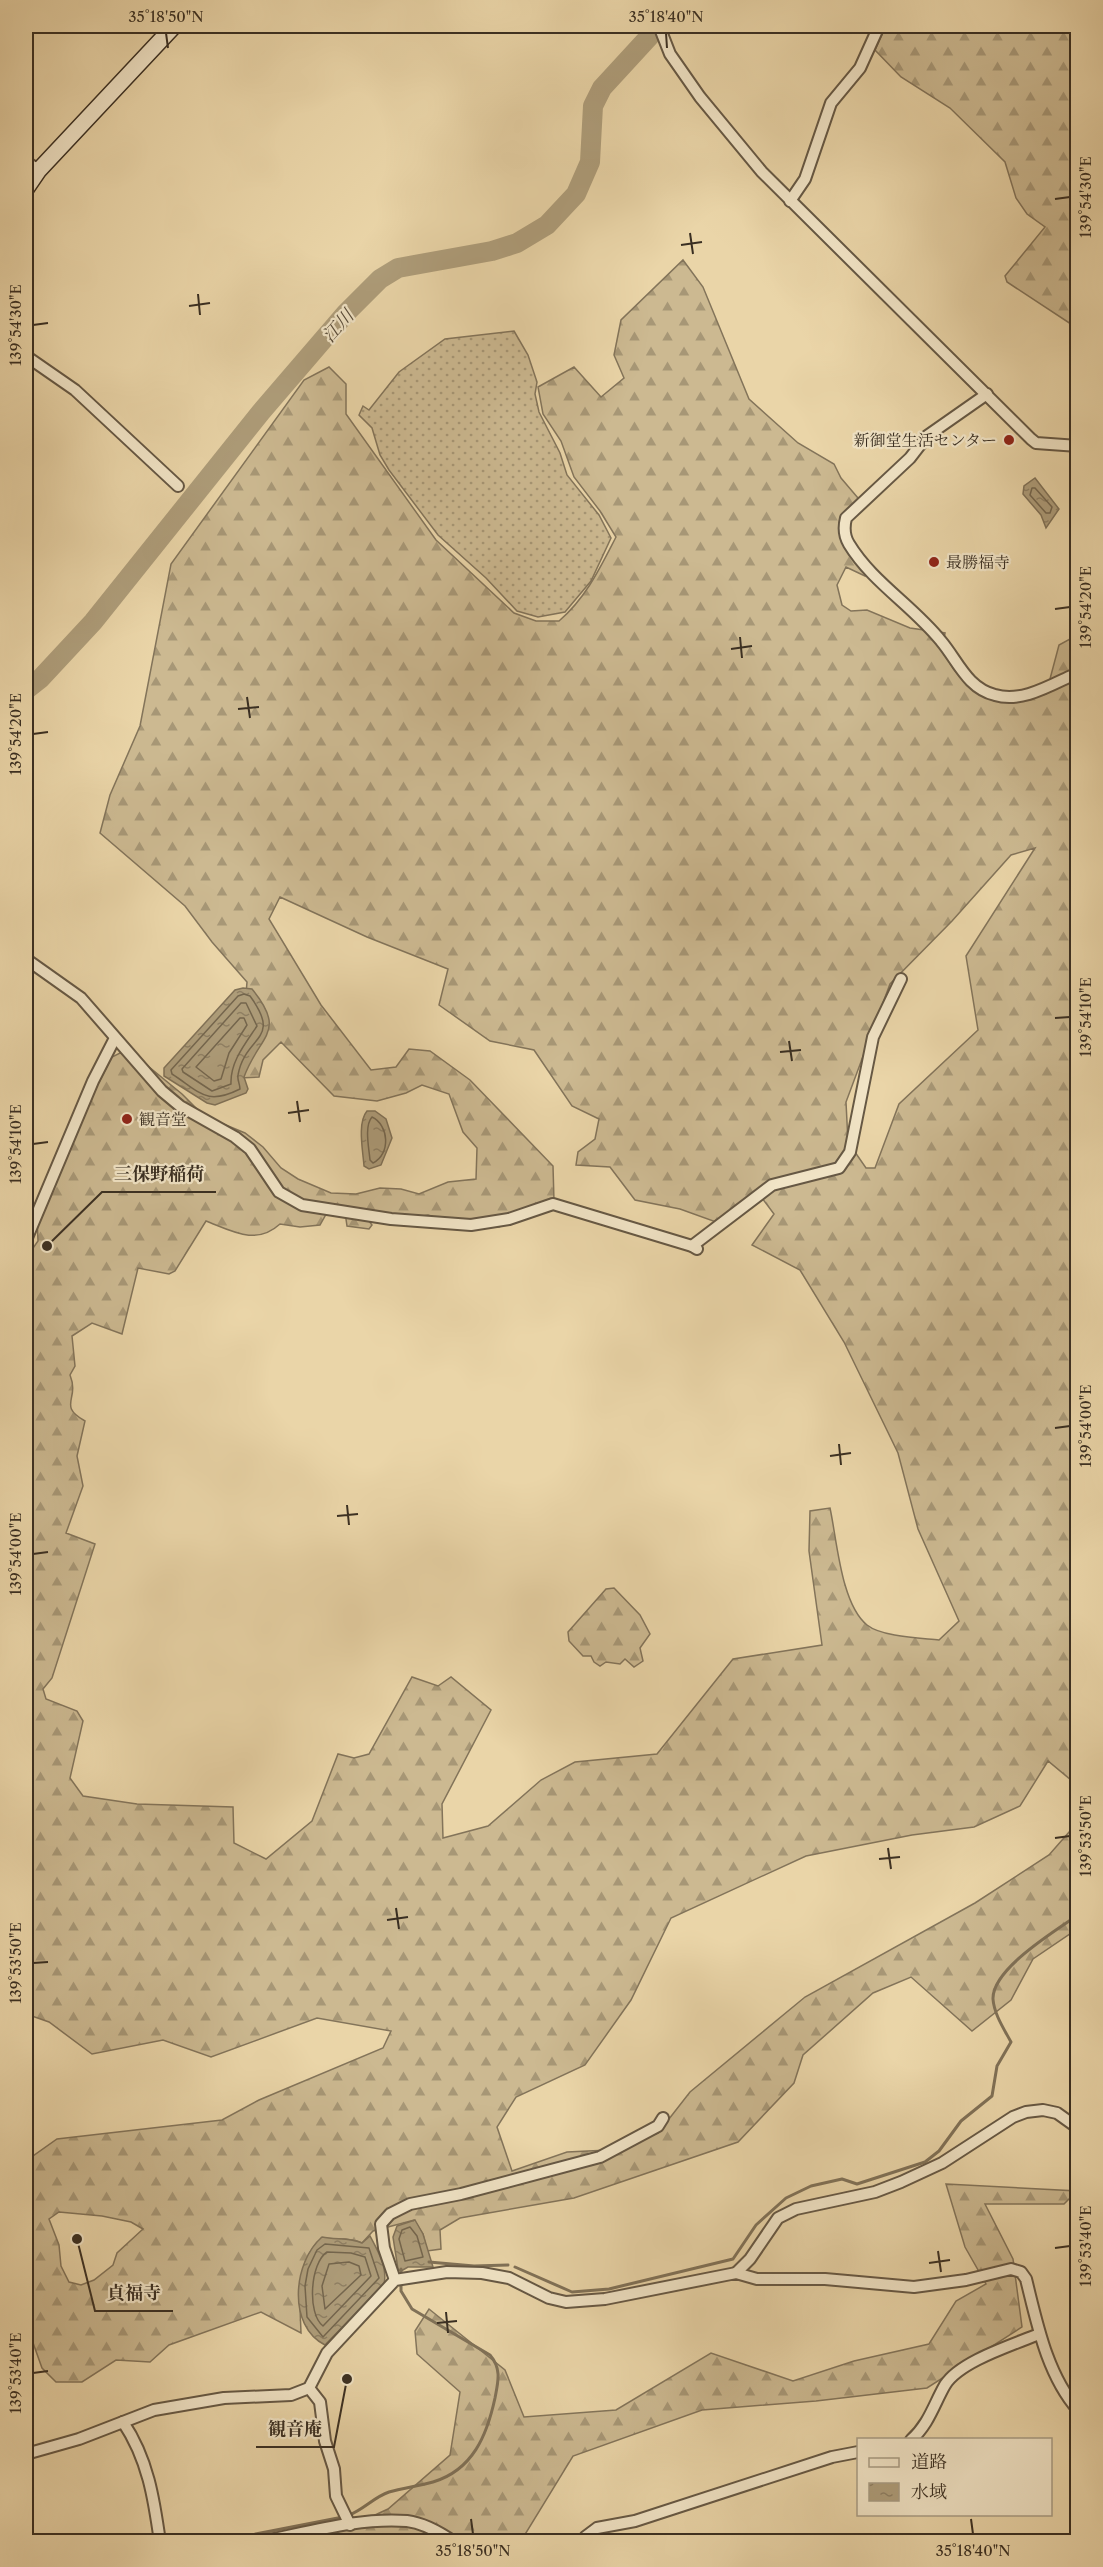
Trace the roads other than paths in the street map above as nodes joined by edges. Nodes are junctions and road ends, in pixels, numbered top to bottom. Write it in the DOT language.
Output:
graph roads {
  1 [pos="174,26"];
  2 [pos="659,26"];
  3 [pos="879,26"];
  4 [pos="26,162"];
  5 [pos="39,170"];
  6 [pos="26,189"];
  7 [pos="790,201"];
  8 [pos="26,356"];
  9 [pos="987,394"];
  10 [pos="1077,446"];
  11 [pos="178,486"];
  12 [pos="1073,675"];
  13 [pos="26,959"];
  14 [pos="901,979"];
  15 [pos="115,1038"];
  16 [pos="26,1240"];
  17 [pos="663,2118"];
  18 [pos="1077,2128"];
  19 [pos="736,2273"];
  20 [pos="400,2280"];
  21 [pos="1038,2334"];
  22 [pos="309,2388"];
  23 [pos="1077,2410"];
  24 [pos="123,2422"];
  25 [pos="912,2438"];
  26 [pos="857,2452"];
  27 [pos="26,2454"];
  28 [pos="347,2518"];
  29 [pos="160,2541"];
  30 [pos="259,2541"];
  31 [pos="454,2541"];
  32 [pos="585,2541"];
  1 -- 5 [label="street"];
  2 -- 7 [label="street"];
  3 -- 7 [label="street"];
  4 -- 5 [label="street"];
  5 -- 6 [label="street"];
  7 -- 9 [label="street"];
  8 -- 11 [label="street"];
  9 -- 10 [label="street"];
  9 -- 12 [label="street"];
  13 -- 15 [label="street"];
  14 -- 15 [label="street"];
  15 -- 16 [label="street"];
  17 -- 20 [label="street"];
  18 -- 19 [label="street"];
  19 -- 20 [label="street"];
  19 -- 21 [label="street"];
  20 -- 22 [label="street"];
  21 -- 23 [label="street"];
  21 -- 25 [label="street"];
  22 -- 24 [label="street"];
  22 -- 28 [label="street"];
  24 -- 27 [label="street"];
  24 -- 29 [label="street"];
  26 -- 32 [label="street"];
  28 -- 30 [label="street"];
  28 -- 31 [label="street"];
}
